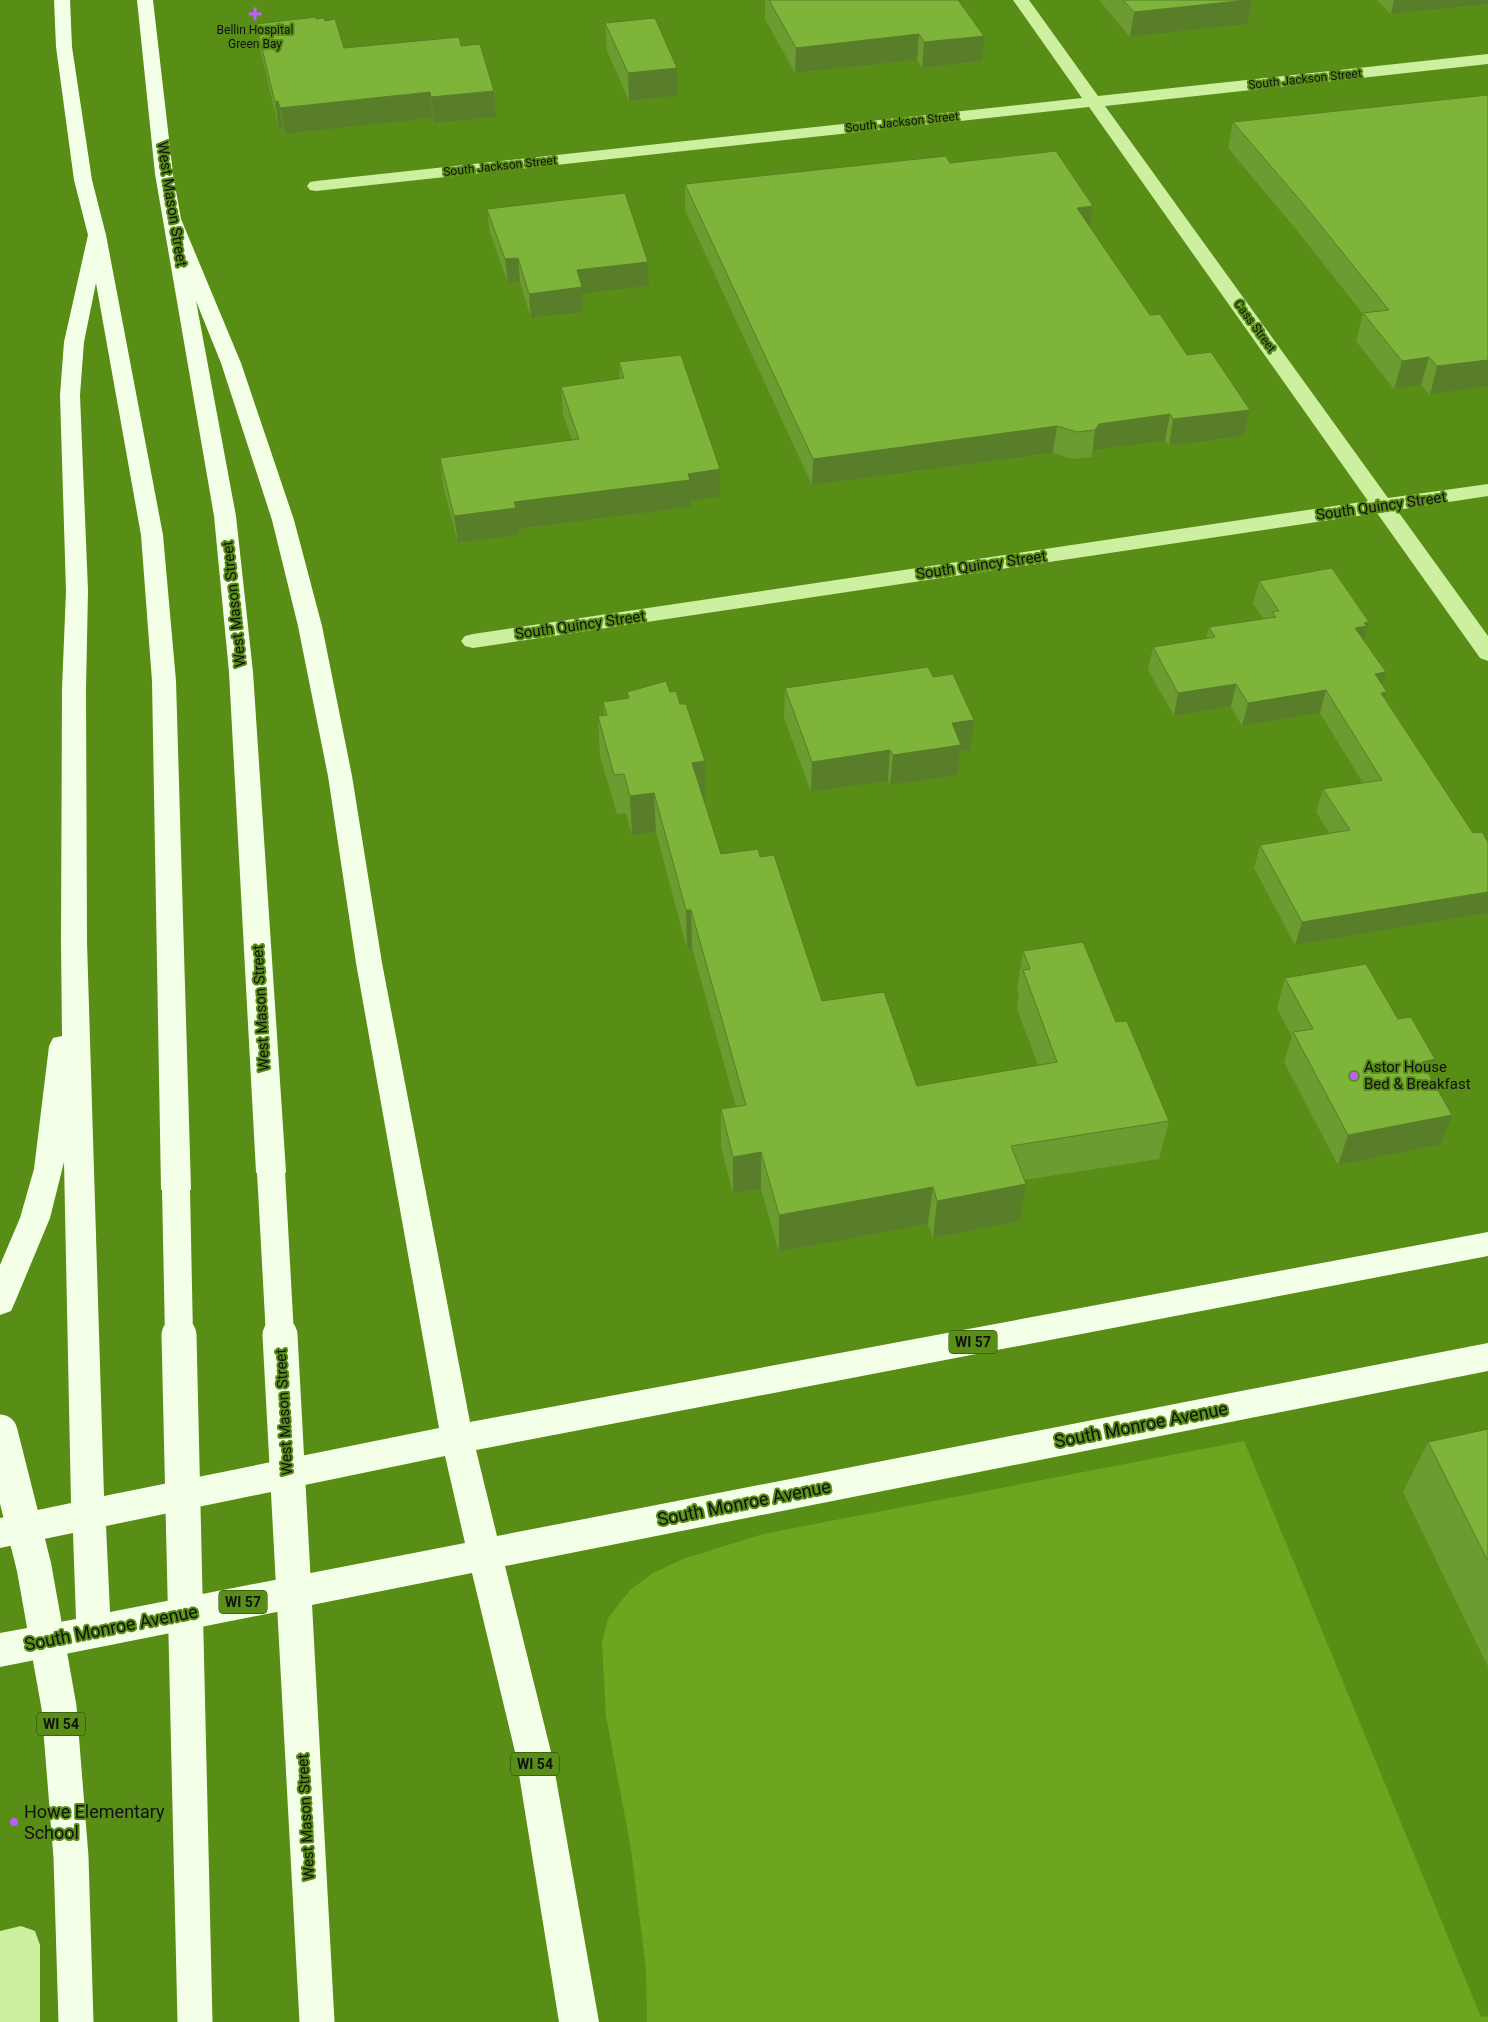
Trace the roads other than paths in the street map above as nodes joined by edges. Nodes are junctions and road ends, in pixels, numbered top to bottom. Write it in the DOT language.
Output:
graph roads {
  1 [pos="62,0"];
  2 [pos="145,0"];
  3 [pos="1021,0"];
  4 [pos="1488,59"];
  5 [pos="1094,101"];
  6 [pos="316,186"];
  7 [pos="174,222"];
  8 [pos="97,235"];
  9 [pos="1488,490"];
  10 [pos="1383,505"];
  11 [pos="474,641"];
  12 [pos="1488,653"];
  13 [pos="74,942"];
  14 [pos="1488,1244"];
  15 [pos="0,1302"];
  16 [pos="1488,1357"];
  17 [pos="0,1432"];
  18 [pos="457,1439"];
  19 [pos="88,1514"];
  20 [pos="0,1533"];
  21 [pos="485,1554"];
  22 [pos="94,1631"];
  23 [pos="0,1650"];
  24 [pos="0,1950"];
  25 [pos="20,2022"];
  26 [pos="76,2022"];
  27 [pos="194,2022"];
  28 [pos="316,2022"];
  29 [pos="579,2022"];
  1 -- 8 [label="main road"];
  2 -- 7 [label="main road, West Mason Street"];
  3 -- 5 [label="street, Cass Street"];
  4 -- 5 [label="street, South Jackson Street"];
  5 -- 6 [label="street, South Jackson Street"];
  5 -- 10 [label="street, Cass Street"];
  7 -- 18 [label="main road"];
  7 -- 28 [label="main road, West Mason Street, bridge"];
  8 -- 13 [label="main road"];
  8 -- 27 [label="main road, bridge"];
  9 -- 10 [label="street, South Quincy Street"];
  10 -- 11 [label="street, South Quincy Street"];
  10 -- 12 [label="street, Cass Street"];
  13 -- 15 [label="main road"];
  13 -- 19 [label="main road"];
  14 -- 18 [label="main road, WI 57"];
  16 -- 21 [label="main road, South Monroe Avenue / WI 57"];
  17 -- 26 [label="main road, WI 54, bridge"];
  18 -- 19 [label="main road"];
  18 -- 21 [label="main road"];
  19 -- 20 [label="main road"];
  19 -- 22 [label="main road"];
  21 -- 22 [label="main road, South Monroe Avenue / WI 57"];
  21 -- 29 [label="main road, WI 54"];
  22 -- 23 [label="main road, South Monroe Avenue / WI 57"];
  24 -- 25 [label="street"];
}
